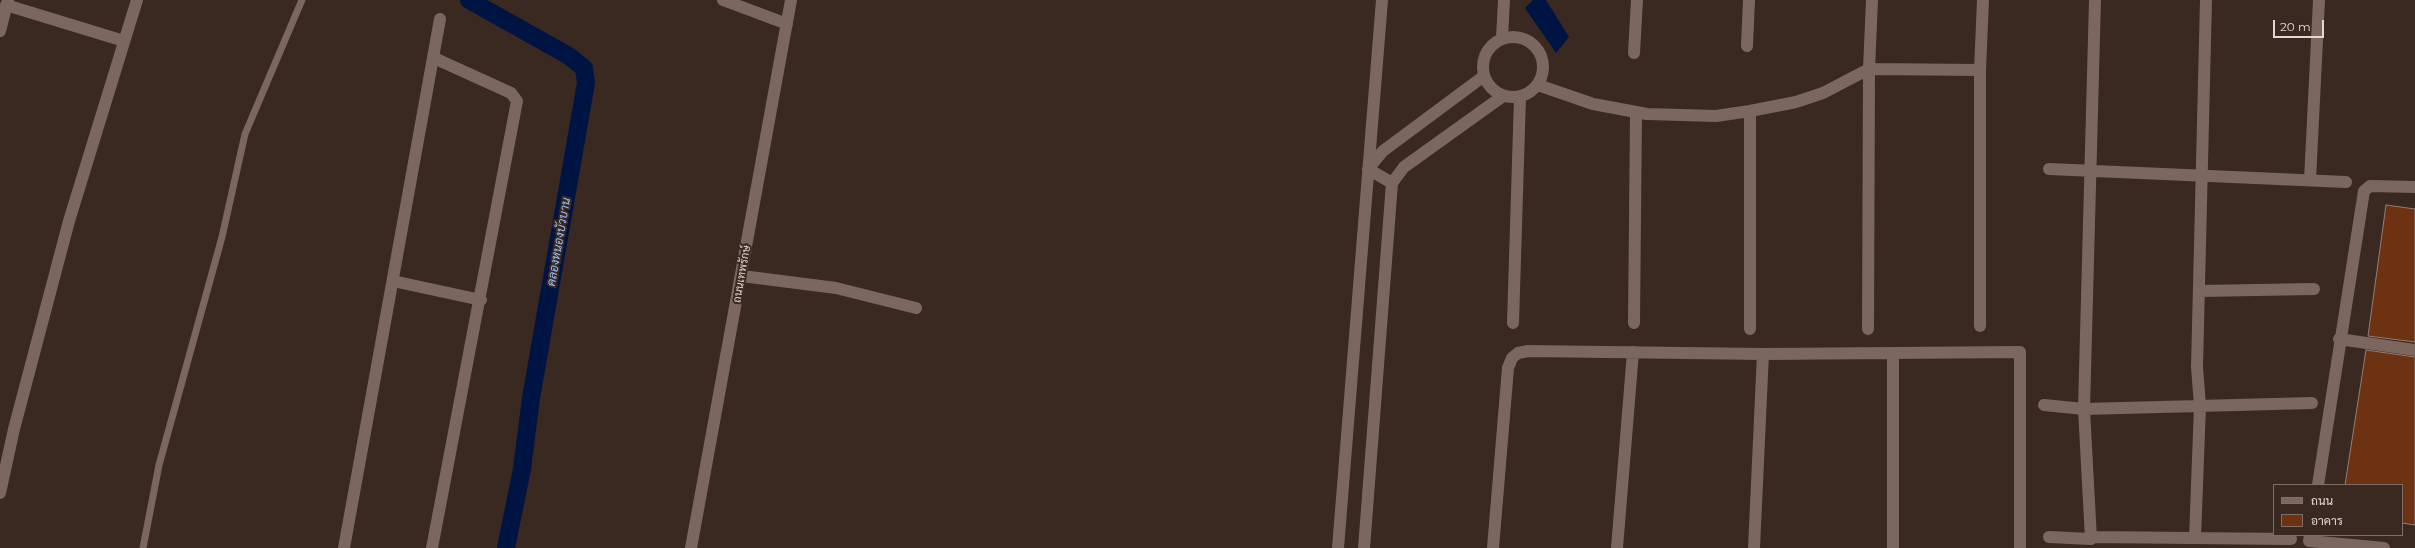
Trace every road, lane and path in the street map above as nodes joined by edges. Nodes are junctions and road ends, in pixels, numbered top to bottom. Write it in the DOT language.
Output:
graph roads {
  1 [pos="137,0"];
  2 [pos="302,0"];
  3 [pos="723,0"];
  4 [pos="791,0"];
  5 [pos="1382,0"];
  6 [pos="1504,0"];
  7 [pos="1637,0"];
  8 [pos="1749,0"];
  9 [pos="1872,0"];
  10 [pos="1983,0"];
  11 [pos="2095,0"];
  12 [pos="2206,0"];
  13 [pos="2319,0"];
  14 [pos="7,3"];
  15 [pos="440,19"];
  16 [pos="787,24"];
  17 [pos="0,31"];
  18 [pos="1502,38"];
  19 [pos="124,41"];
  20 [pos="1747,46"];
  21 [pos="1634,53"];
  22 [pos="434,58"];
  23 [pos="1869,69"];
  24 [pos="1980,70"];
  25 [pos="1484,76"];
  26 [pos="1538,85"];
  27 [pos="1503,96"];
  28 [pos="1520,97"];
  29 [pos="1750,112"];
  30 [pos="1636,113"];
  31 [pos="1368,169"];
  32 [pos="2049,169"];
  33 [pos="2090,170"];
  34 [pos="2202,175"];
  35 [pos="2310,180"];
  36 [pos="2346,182"];
  37 [pos="1392,183"];
  38 [pos="2415,188"];
  39 [pos="742,276"];
  40 [pos="393,281"];
  41 [pos="2314,289"];
  42 [pos="2199,291"];
  43 [pos="481,300"];
  44 [pos="916,308"];
  45 [pos="1512,323"];
  46 [pos="1634,323"];
  47 [pos="1980,326"];
  48 [pos="1750,329"];
  49 [pos="1868,329"];
  50 [pos="2339,339"];
  51 [pos="2415,350"];
  52 [pos="1633,352"];
  53 [pos="1893,353"];
  54 [pos="1763,354"];
  55 [pos="2312,403"];
  56 [pos="2044,405"];
  57 [pos="2200,406"];
  58 [pos="2084,409"];
  59 [pos="2,469"];
  60 [pos="2318,484"];
  61 [pos="0,493"];
  62 [pos="2049,537"];
  63 [pos="2310,538"];
  64 [pos="2291,539"];
  65 [pos="2093,541"];
  66 [pos="2201,541"];
  67 [pos="143,548"];
  68 [pos="344,548"];
  69 [pos="432,548"];
  70 [pos="691,548"];
  71 [pos="1338,548"];
  72 [pos="1364,548"];
  73 [pos="1493,548"];
  74 [pos="1616,548"];
  75 [pos="1754,548"];
  76 [pos="1893,548"];
  77 [pos="2020,548"];
  78 [pos="2384,548"];
  1 -- 19 [label="street"];
  2 -- 67 [label="lane"];
  3 -- 16 [label="street"];
  4 -- 16 [label="street, ถนนเทพรักษ์"];
  5 -- 31 [label="street"];
  6 -- 18 [label="street"];
  7 -- 21 [label="street"];
  8 -- 20 [label="street"];
  9 -- 23 [label="street"];
  10 -- 24 [label="street"];
  11 -- 33 [label="street"];
  12 -- 34 [label="street"];
  13 -- 35 [label="street"];
  14 -- 17 [label="street"];
  14 -- 19 [label="street"];
  15 -- 22 [label="street"];
  16 -- 39 [label="street, ถนนเทพรักษ์"];
  18 -- 25 [label="street"];
  18 -- 26 [label="street"];
  19 -- 59 [label="street"];
  22 -- 40 [label="street"];
  22 -- 43 [label="street"];
  23 -- 24 [label="street"];
  23 -- 29 [label="street"];
  23 -- 49 [label="street"];
  24 -- 47 [label="street"];
  25 -- 27 [label="street"];
  25 -- 31 [label="street"];
  26 -- 28 [label="street"];
  26 -- 30 [label="street"];
  27 -- 28 [label="street"];
  27 -- 37 [label="street"];
  28 -- 45 [label="street"];
  29 -- 30 [label="street"];
  29 -- 48 [label="street"];
  30 -- 46 [label="street"];
  31 -- 37 [label="street"];
  31 -- 71 [label="street"];
  32 -- 33 [label="street"];
  33 -- 34 [label="street"];
  33 -- 58 [label="street"];
  34 -- 35 [label="street"];
  34 -- 42 [label="street"];
  35 -- 36 [label="street"];
  37 -- 72 [label="street"];
  38 -- 50 [label="street"];
  39 -- 44 [label="street"];
  39 -- 70 [label="street, ถนนเทพรักษ์"];
  40 -- 43 [label="street"];
  40 -- 68 [label="street"];
  41 -- 42 [label="street"];
  42 -- 57 [label="street"];
  43 -- 69 [label="street"];
  50 -- 51 [label="street"];
  50 -- 60 [label="street"];
  52 -- 54 [label="street"];
  52 -- 73 [label="street"];
  52 -- 74 [label="street"];
  53 -- 54 [label="street"];
  53 -- 76 [label="street"];
  53 -- 77 [label="street"];
  54 -- 75 [label="street"];
  55 -- 57 [label="street"];
  56 -- 58 [label="street"];
  57 -- 58 [label="street"];
  57 -- 66 [label="street"];
  58 -- 65 [label="street"];
  59 -- 61 [label="street"];
  62 -- 65 [label="street"];
  63 -- 78 [label="street"];
  64 -- 66 [label="street"];
  65 -- 66 [label="street"];
}
